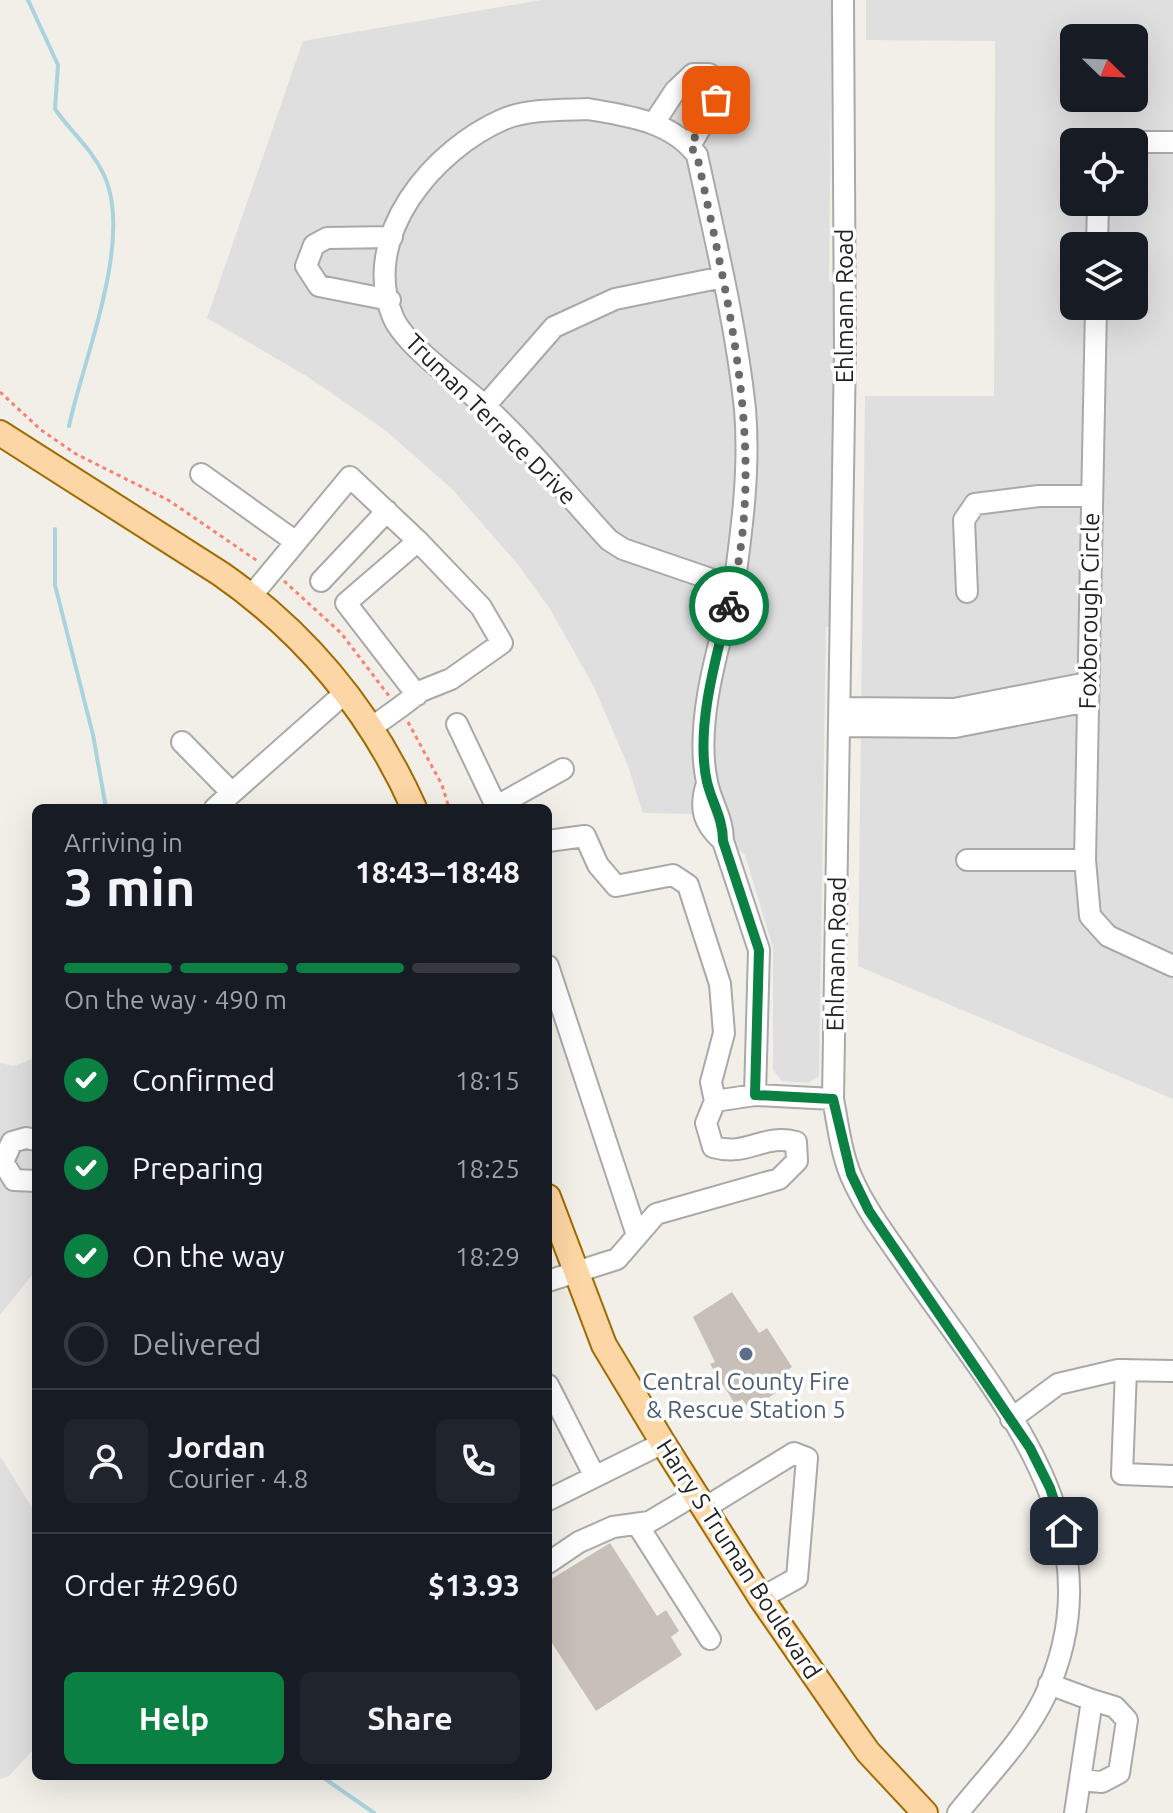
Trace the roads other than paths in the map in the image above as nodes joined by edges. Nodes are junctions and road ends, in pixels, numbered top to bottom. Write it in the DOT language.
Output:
graph roads {
  1 [pos="843,0"];
  2 [pos="654,123"];
  3 [pos="1148,142"];
  4 [pos="1173,142"];
  5 [pos="690,146"];
  6 [pos="392,237"];
  7 [pos="723,277"];
  8 [pos="390,300"];
  9 [pos="1096,320"];
  10 [pos="485,406"];
  11 [pos="0,433"];
  12 [pos="201,474"];
  13 [pos="1092,496"];
  14 [pos="387,511"];
  15 [pos="418,541"];
  16 [pos="296,542"];
  17 [pos="321,581"];
  18 [pos="734,587"];
  19 [pos="967,592"];
  20 [pos="252,595"];
  21 [pos="346,692"];
  22 [pos="1088,692"];
  23 [pos="417,695"];
  24 [pos="842,717"];
  25 [pos="457,724"];
  26 [pos="372,727"];
  27 [pos="182,742"];
  28 [pos="563,769"];
  29 [pos="232,793"];
  30 [pos="220,804"];
  31 [pos="412,804"];
  32 [pos="496,804"];
  33 [pos="502,804"];
  34 [pos="552,840"];
  35 [pos="967,860"];
  36 [pos="1085,860"];
  37 [pos="1173,966"];
  38 [pos="552,978"];
  39 [pos="755,1095"];
  40 [pos="833,1099"];
  41 [pos="715,1101"];
  42 [pos="32,1140"];
  43 [pos="32,1182"];
  44 [pos="5,1184"];
  45 [pos="552,1208"];
  46 [pos="637,1235"];
  47 [pos="575,1272"];
  48 [pos="552,1280"];
  49 [pos="1126,1370"];
  50 [pos="1173,1371"];
  51 [pos="552,1393"];
  52 [pos="1011,1419"];
  53 [pos="663,1443"];
  54 [pos="594,1475"];
  55 [pos="1173,1476"];
  56 [pos="552,1498"];
  57 [pos="700,1501"];
  58 [pos="637,1524"];
  59 [pos="552,1560"];
  60 [pos="761,1598"];
  61 [pos="710,1639"];
  62 [pos="1049,1684"];
  63 [pos="1092,1700"];
  64 [pos="1080,1780"];
  65 [pos="900,1788"];
  66 [pos="906,1813"];
  67 [pos="925,1813"];
  68 [pos="958,1813"];
  69 [pos="1075,1813"];
  1 -- 24 [label="street, Ehlmann Road"];
  2 -- 5 [label="street, Truman Terrace Drive"];
  2 -- 5 [label="street"];
  2 -- 6 [label="street, Truman Terrace Drive"];
  3 -- 4 [label="street"];
  5 -- 7 [label="street"];
  6 -- 8 [label="street, Truman Terrace Drive"];
  6 -- 8 [label="street"];
  7 -- 10 [label="street"];
  7 -- 18 [label="street"];
  8 -- 10 [label="street, Truman Terrace Drive"];
  9 -- 13 [label="street, Foxborough Circle"];
  10 -- 18 [label="street, Truman Terrace Drive"];
  11 -- 20 [label="main road"];
  12 -- 16 [label="street"];
  13 -- 19 [label="street"];
  13 -- 22 [label="street, Foxborough Circle"];
  14 -- 15 [label="street"];
  14 -- 16 [label="street"];
  14 -- 17 [label="street"];
  15 -- 23 [label="street"];
  15 -- 23 [label="street"];
  16 -- 20 [label="street"];
  18 -- 39 [label="street"];
  20 -- 21 [label="main road"];
  21 -- 26 [label="main road"];
  21 -- 29 [label="street"];
  22 -- 24 [label="street"];
  22 -- 36 [label="street, Foxborough Circle"];
  23 -- 26 [label="street"];
  24 -- 40 [label="street, Ehlmann Road"];
  25 -- 32 [label="street"];
  26 -- 31 [label="main road"];
  27 -- 29 [label="street"];
  28 -- 33 [label="street"];
  29 -- 30 [label="street"];
  34 -- 41 [label="street"];
  35 -- 36 [label="street"];
  36 -- 37 [label="street, Foxborough Circle"];
  38 -- 46 [label="street"];
  39 -- 40 [label="street"];
  39 -- 41 [label="street"];
  40 -- 52 [label="street, Ehlmann Road"];
  41 -- 46 [label="street"];
  42 -- 44 [label="street"];
  43 -- 44 [label="street"];
  45 -- 47 [label="main road, Harry S Truman Boulevard"];
  46 -- 47 [label="street"];
  47 -- 48 [label="street"];
  47 -- 53 [label="main road, Harry S Truman Boulevard"];
  49 -- 50 [label="street"];
  49 -- 52 [label="street"];
  49 -- 55 [label="street"];
  51 -- 54 [label="street"];
  52 -- 62 [label="street, Ehlmann Road"];
  53 -- 54 [label="street"];
  53 -- 57 [label="main road, Harry S Truman Boulevard"];
  54 -- 56 [label="street"];
  57 -- 58 [label="street"];
  57 -- 60 [label="main road, Harry S Truman Boulevard"];
  57 -- 60 [label="street"];
  58 -- 59 [label="street"];
  58 -- 61 [label="street"];
  60 -- 65 [label="main road, Harry S Truman Boulevard"];
  62 -- 63 [label="street"];
  62 -- 68 [label="street, Ehlmann Road"];
  63 -- 64 [label="street"];
  63 -- 64 [label="street"];
  64 -- 69 [label="street"];
  65 -- 66 [label="street"];
  65 -- 67 [label="main road, Harry S Truman Boulevard"];
}
